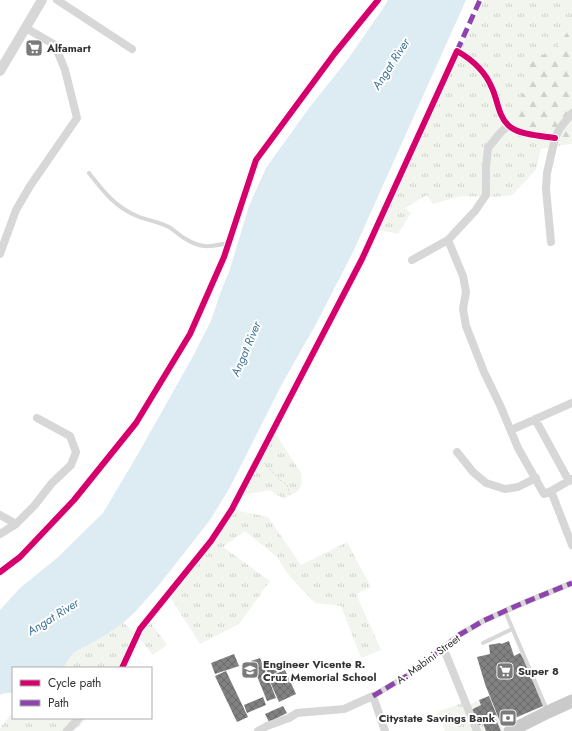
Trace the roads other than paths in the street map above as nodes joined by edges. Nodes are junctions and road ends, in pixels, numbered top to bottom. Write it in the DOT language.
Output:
graph roads {
  1 [pos="42,0"];
  2 [pos="57,0"];
  3 [pos="378,0"];
  4 [pos="26,28"];
  5 [pos="132,49"];
  6 [pos="0,71"];
  7 [pos="572,113"];
  8 [pos="508,126"];
  9 [pos="555,138"];
  10 [pos="89,173"];
  11 [pos="448,240"];
  12 [pos="550,242"];
  13 [pos="229,243"];
  14 [pos="0,254"];
  15 [pos="412,260"];
  16 [pos="572,403"];
  17 [pos="37,418"];
  18 [pos="535,419"];
  19 [pos="511,430"];
  20 [pos="457,452"];
  21 [pos="536,478"];
  22 [pos="570,480"];
  23 [pos="551,491"];
  24 [pos="0,515"];
  25 [pos="16,524"];
  26 [pos="0,534"];
  27 [pos="572,545"];
  28 [pos="0,572"];
  29 [pos="572,583"];
  30 [pos="505,611"];
  31 [pos="512,629"];
  32 [pos="483,643"];
  33 [pos="443,647"];
  34 [pos="122,667"];
  35 [pos="373,696"];
  36 [pos="572,701"];
  37 [pos="548,712"];
  38 [pos="78,719"];
  39 [pos="67,731"];
  40 [pos="258,731"];
  41 [pos="385,731"];
  42 [pos="477,731"];
  43 [pos="510,731"];
  1 -- 4 [label="street"];
  2 -- 5 [label="street"];
  3 -- 13 [label="street"];
  4 -- 6 [label="street"];
  4 -- 14 [label="street"];
  7 -- 9 [label="street"];
  8 -- 9 [label="street"];
  8 -- 11 [label="street"];
  8 -- 34 [label="street"];
  9 -- 12 [label="street"];
  10 -- 13 [label="lane"];
  11 -- 15 [label="street"];
  11 -- 19 [label="street"];
  13 -- 28 [label="street"];
  16 -- 18 [label="street"];
  17 -- 25 [label="street"];
  18 -- 19 [label="street"];
  18 -- 22 [label="street"];
  19 -- 21 [label="street"];
  20 -- 21 [label="street"];
  21 -- 23 [label="street"];
  22 -- 23 [label="street"];
  23 -- 27 [label="street"];
  24 -- 25 [label="street"];
  25 -- 26 [label="street"];
  29 -- 30 [label="street, A. Mabini Street"];
  30 -- 31 [label="lane"];
  30 -- 33 [label="street, A. Mabini Street"];
  31 -- 32 [label="lane"];
  31 -- 37 [label="lane"];
  33 -- 35 [label="street, A. Mabini Street"];
  33 -- 42 [label="street"];
  35 -- 40 [label="street, A. Mabini Street"];
  35 -- 41 [label="street"];
  36 -- 37 [label="main road"];
  37 -- 43 [label="main road"];
  38 -- 39 [label="street"];
}
